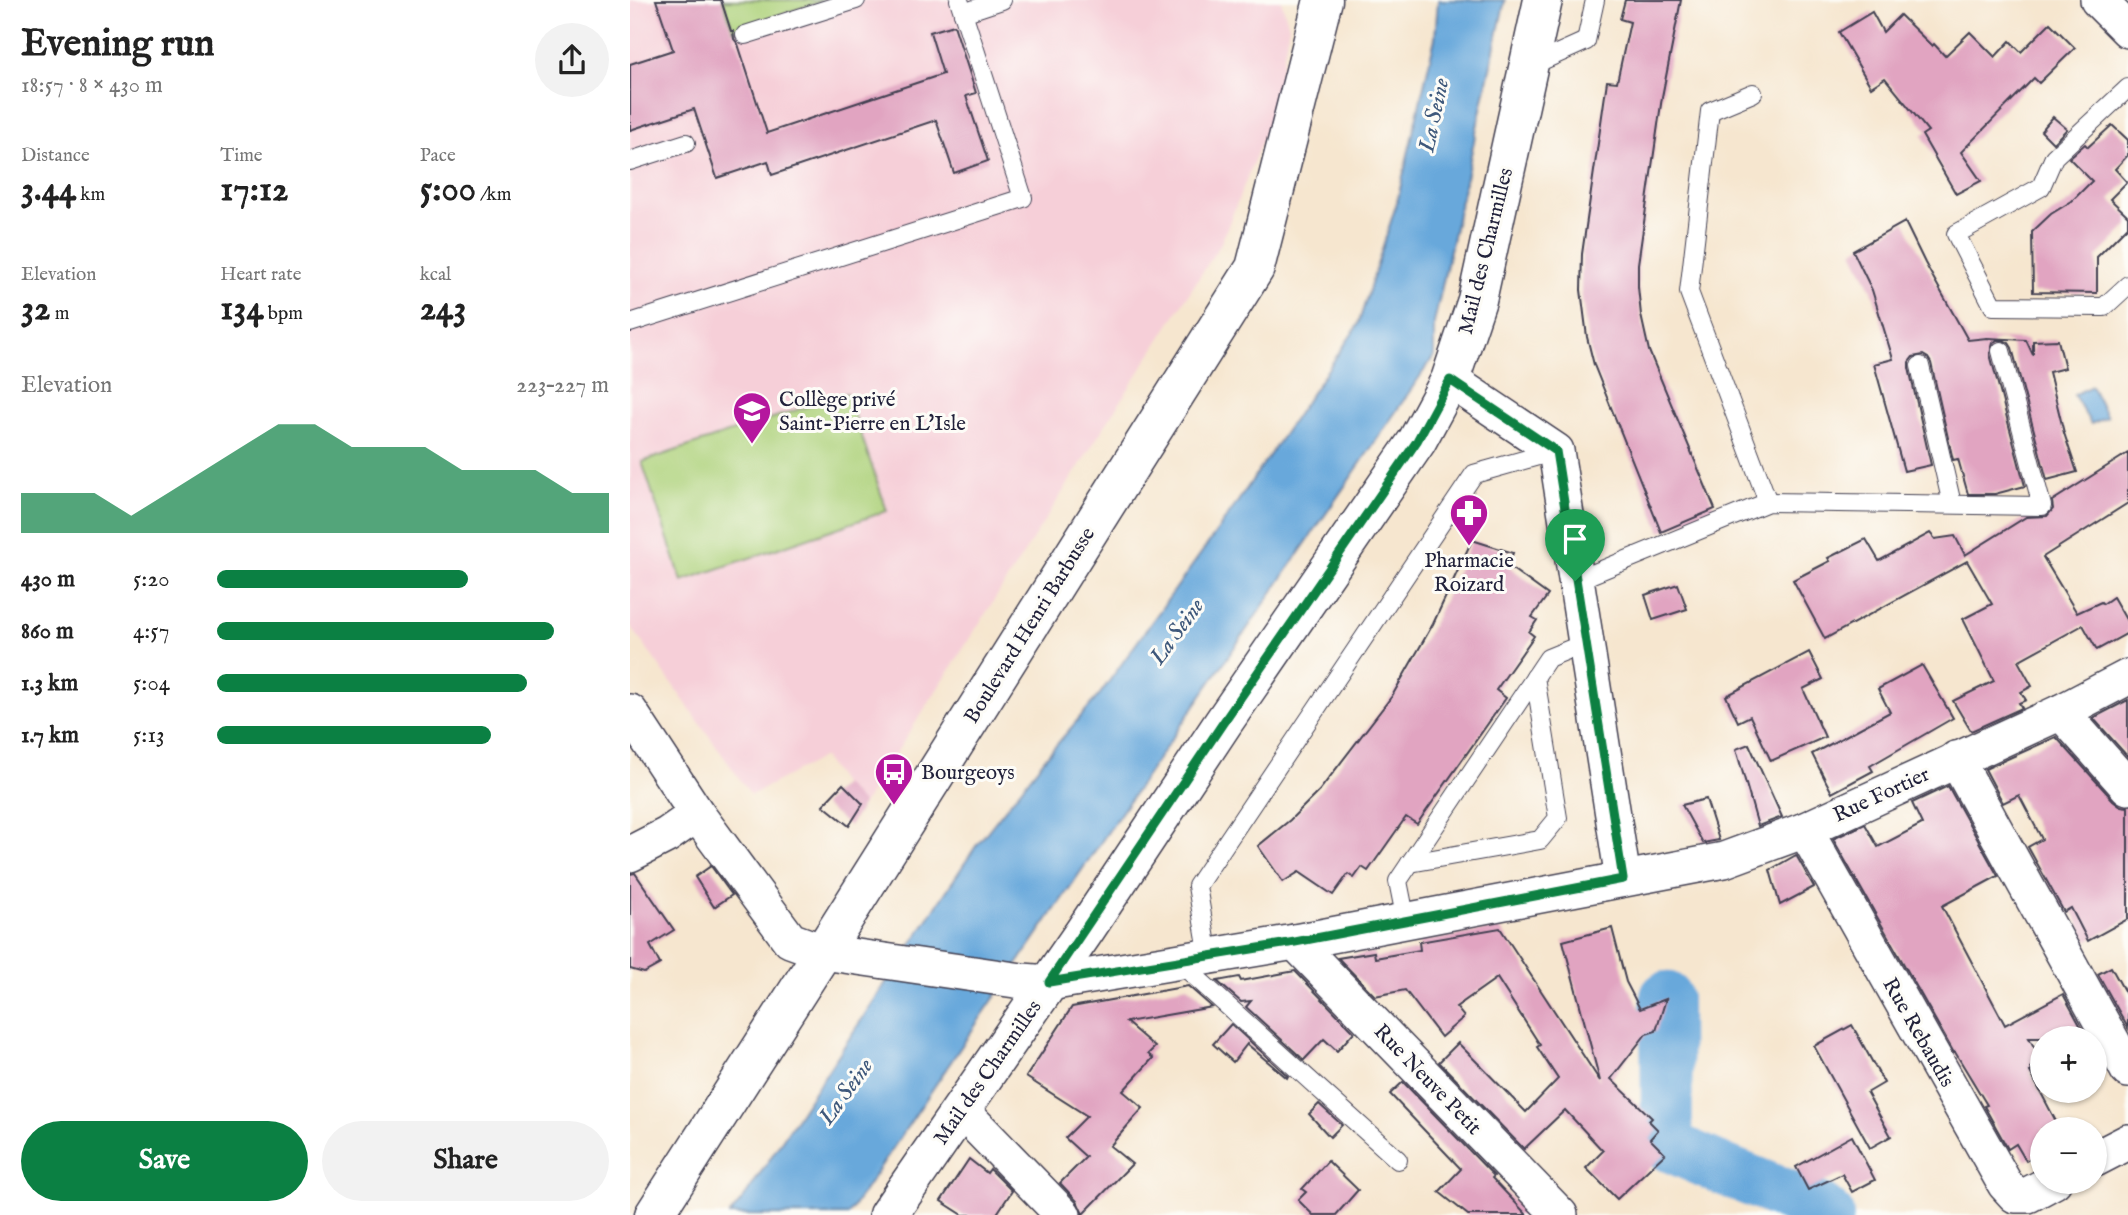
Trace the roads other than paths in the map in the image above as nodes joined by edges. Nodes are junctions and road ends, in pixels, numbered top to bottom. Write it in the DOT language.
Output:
graph roads {
  1 [pos="856,0"];
  2 [pos="1002,0"];
  3 [pos="1323,0"];
  4 [pos="1543,0"];
  5 [pos="1595,0"];
  6 [pos="2098,0"];
  7 [pos="961,6"];
  8 [pos="2128,30"];
  9 [pos="745,35"];
  10 [pos="1528,67"];
  11 [pos="2128,88"];
  12 [pos="1753,93"];
  13 [pos="686,144"];
  14 [pos="630,161"];
  15 [pos="2128,285"];
  16 [pos="630,324"];
  17 [pos="2001,351"];
  18 [pos="1920,366"];
  19 [pos="1450,380"];
  20 [pos="1556,451"];
  21 [pos="1768,502"];
  22 [pos="1952,504"];
  23 [pos="1575,581"];
  24 [pos="1586,643"];
  25 [pos="1535,677"];
  26 [pos="2128,677"];
  27 [pos="630,712"];
  28 [pos="2061,712"];
  29 [pos="1956,759"];
  30 [pos="2128,787"];
  31 [pos="697,814"];
  32 [pos="1805,830"];
  33 [pos="630,854"];
  34 [pos="1410,863"];
  35 [pos="1623,879"];
  36 [pos="1406,921"];
  37 [pos="1295,942"];
  38 [pos="833,953"];
  39 [pos="1194,960"];
  40 [pos="1049,982"];
  41 [pos="2128,1070"];
  42 [pos="961,1110"];
  43 [pos="2128,1142"];
  44 [pos="2107,1153"];
  45 [pos="1398,1160"];
  46 [pos="2030,1194"];
  47 [pos="654,1215"];
  48 [pos="888,1215"];
  49 [pos="1063,1215"];
  50 [pos="1560,1215"];
  1 -- 9 [label="lane"];
  2 -- 7 [label="lane"];
  3 -- 38 [label="main road, Boulevard Henri Barbusse"];
  4 -- 10 [label="main road, Mail des Charmilles"];
  5 -- 10 [label="lane"];
  6 -- 8 [label="street"];
  7 -- 16 [label="lane"];
  10 -- 19 [label="main road, Mail des Charmilles"];
  11 -- 15 [label="lane"];
  12 -- 21 [label="lane"];
  13 -- 14 [label="lane"];
  17 -- 22 [label="lane"];
  18 -- 22 [label="lane"];
  19 -- 20 [label="street"];
  19 -- 40 [label="main road, Mail des Charmilles"];
  20 -- 23 [label="street"];
  20 -- 39 [label="lane"];
  21 -- 22 [label="lane"];
  21 -- 23 [label="lane"];
  23 -- 24 [label="street"];
  24 -- 25 [label="lane"];
  24 -- 35 [label="street"];
  25 -- 34 [label="lane"];
  25 -- 34 [label="lane"];
  26 -- 28 [label="street, Rue Fortier"];
  27 -- 31 [label="street, Rue Fortier"];
  28 -- 29 [label="street, Rue Fortier"];
  28 -- 30 [label="street"];
  29 -- 32 [label="street, Rue Fortier"];
  29 -- 41 [label="street"];
  31 -- 33 [label="street"];
  31 -- 38 [label="street, Rue Fortier"];
  32 -- 35 [label="street, Rue Fortier"];
  32 -- 46 [label="street, Rue Rebaudis"];
  34 -- 36 [label="lane"];
  35 -- 36 [label="street, Rue Fortier"];
  36 -- 37 [label="street, Rue Fortier"];
  37 -- 39 [label="street, Rue Fortier"];
  37 -- 50 [label="street, Rue Neuve Petit"];
  38 -- 40 [label="street, Rue Fortier"];
  38 -- 47 [label="main road, Boulevard Henri Barbusse"];
  39 -- 40 [label="street, Rue Fortier"];
  39 -- 45 [label="lane"];
  40 -- 42 [label="main road, Mail des Charmilles"];
  42 -- 48 [label="main road, Mail des Charmilles"];
  42 -- 49 [label="street"];
  43 -- 44 [label="street"];
}
